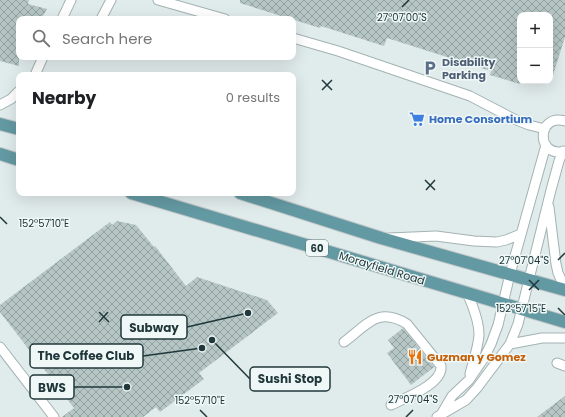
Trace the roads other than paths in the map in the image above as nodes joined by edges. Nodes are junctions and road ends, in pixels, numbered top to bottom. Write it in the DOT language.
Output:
graph roads {
  1 [pos="71,0"];
  2 [pos="111,0"];
  3 [pos="158,0"];
  4 [pos="63,16"];
  5 [pos="103,16"];
  6 [pos="214,16"];
  7 [pos="296,39"];
  8 [pos="42,60"];
  9 [pos="36,72"];
  10 [pos="16,94"];
  11 [pos="0,105"];
  12 [pos="565,119"];
  13 [pos="0,124"];
  14 [pos="16,128"];
  15 [pos="544,129"];
  16 [pos="546,146"];
  17 [pos="564,151"];
  18 [pos="0,154"];
  19 [pos="16,159"];
  20 [pos="141,196"];
  21 [pos="249,196"];
  22 [pos="548,202"];
  23 [pos="521,234"];
  24 [pos="381,238"];
  25 [pos="510,274"];
  26 [pos="529,280"];
  27 [pos="565,289"];
  28 [pos="467,293"];
  29 [pos="503,304"];
  30 [pos="521,309"];
  31 [pos="565,322"];
  32 [pos="565,338"];
  33 [pos="344,342"];
  34 [pos="510,344"];
  35 [pos="0,347"];
  36 [pos="468,380"];
  37 [pos="391,405"];
  38 [pos="439,415"];
  39 [pos="54,417"];
  1 -- 4 [label="lane"];
  2 -- 5 [label="lane"];
  3 -- 6 [label="lane"];
  7 -- 15 [label="lane"];
  8 -- 9 [label="lane"];
  10 -- 11 [label="lane"];
  12 -- 15 [label="lane"];
  13 -- 14 [label="main road"];
  15 -- 16 [label="lane"];
  16 -- 17 [label="lane"];
  16 -- 23 [label="lane"];
  17 -- 22 [label="lane"];
  18 -- 19 [label="main road"];
  20 -- 28 [label="main road, Morayfield Road / 60"];
  21 -- 24 [label="main road"];
  22 -- 26 [label="lane"];
  22 -- 27 [label="lane"];
  23 -- 24 [label="lane"];
  23 -- 25 [label="lane"];
  24 -- 25 [label="main road"];
  25 -- 26 [label="main road"];
  25 -- 29 [label="lane"];
  26 -- 27 [label="main road"];
  26 -- 30 [label="lane"];
  28 -- 29 [label="main road, Morayfield Road / 60"];
  28 -- 36 [label="lane"];
  29 -- 30 [label="main road, Morayfield Road / 60"];
  29 -- 36 [label="lane"];
  30 -- 31 [label="main road, Morayfield Road / 60"];
  30 -- 34 [label="lane"];
  32 -- 34 [label="lane"];
  33 -- 37 [label="lane"];
  34 -- 38 [label="lane"];
  35 -- 39 [label="lane"];
  36 -- 38 [label="lane"];
}
